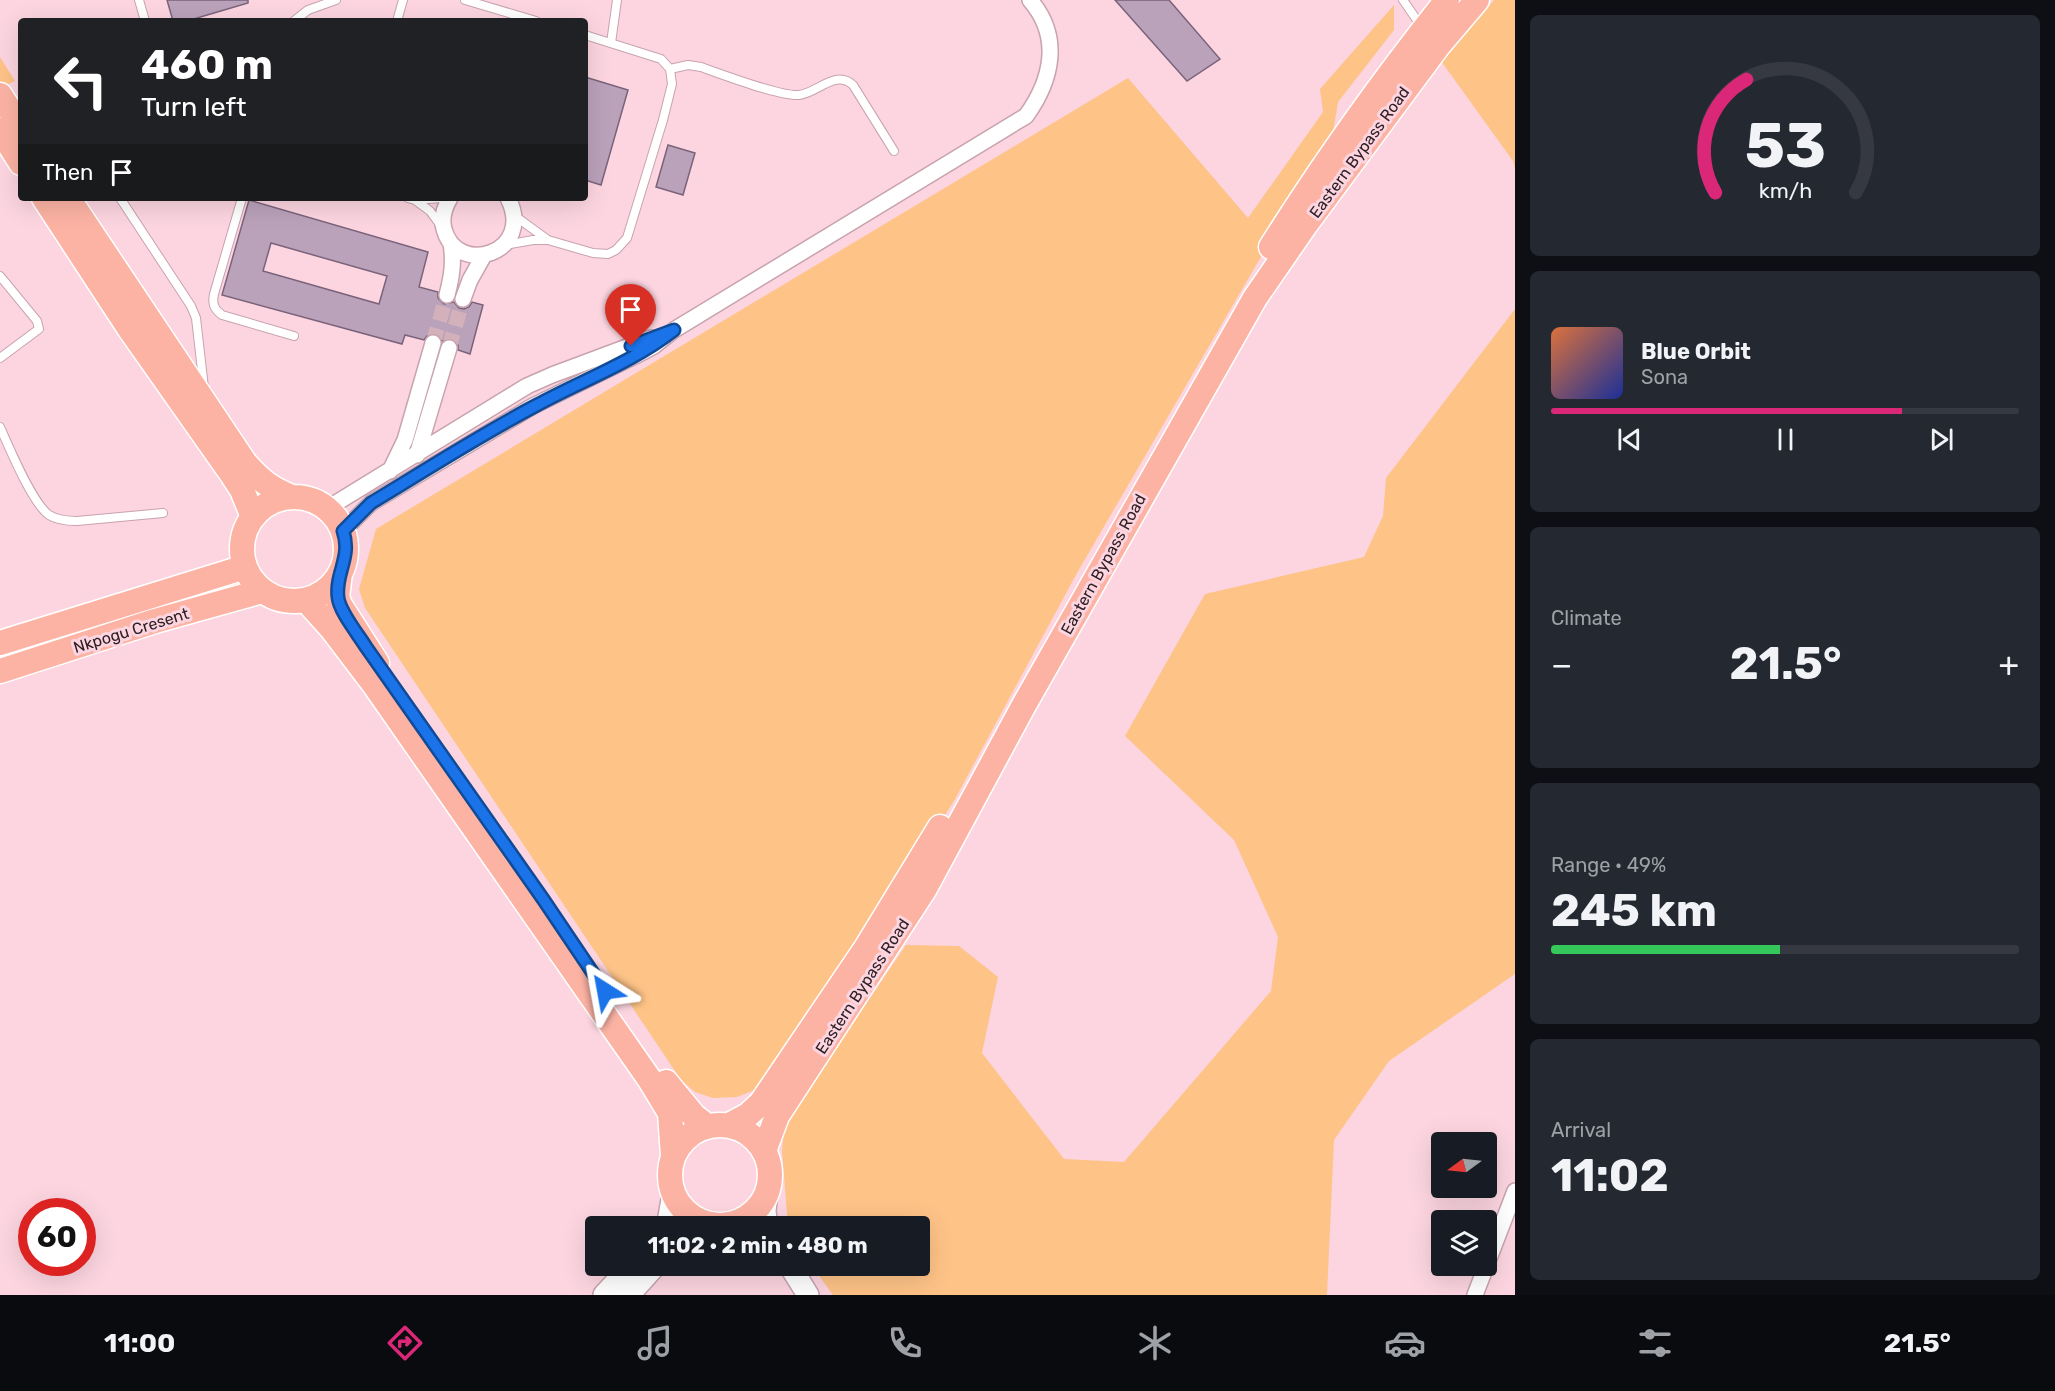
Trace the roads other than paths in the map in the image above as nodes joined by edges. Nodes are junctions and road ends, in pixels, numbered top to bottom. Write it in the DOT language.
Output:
graph roads {
  1 [pos="139,0"];
  2 [pos="336,0"];
  3 [pos="404,0"];
  4 [pos="465,0"];
  5 [pos="617,0"];
  6 [pos="1030,0"];
  7 [pos="1403,0"];
  8 [pos="1456,3"];
  9 [pos="144,18"];
  10 [pos="298,18"];
  11 [pos="398,18"];
  12 [pos="526,18"];
  13 [pos="588,36"];
  14 [pos="1431,39"];
  15 [pos="611,43"];
  16 [pos="670,69"];
  17 [pos="9,114"];
  18 [pos="18,151"];
  19 [pos="894,151"];
  20 [pos="46,201"];
  21 [pos="70,201"];
  22 [pos="122,201"];
  23 [pos="241,201"];
  24 [pos="415,201"];
  25 [pos="448,201"];
  26 [pos="509,201"];
  27 [pos="514,214"];
  28 [pos="448,238"];
  29 [pos="549,240"];
  30 [pos="504,245"];
  31 [pos="484,255"];
  32 [pos="0,276"];
  33 [pos="3,286"];
  34 [pos="447,295"];
  35 [pos="463,299"];
  36 [pos="674,330"];
  37 [pos="294,336"];
  38 [pos="433,343"];
  39 [pos="449,348"];
  40 [pos="0,358"];
  41 [pos="206,405"];
  42 [pos="0,427"];
  43 [pos="418,454"];
  44 [pos="390,471"];
  45 [pos="405,483"];
  46 [pos="292,497"];
  47 [pos="328,508"];
  48 [pos="163,513"];
  49 [pos="253,517"];
  50 [pos="343,531"];
  51 [pos="245,567"];
  52 [pos="340,573"];
  53 [pos="262,591"];
  54 [pos="306,600"];
  55 [pos="0,643"];
  56 [pos="0,671"];
  57 [pos="718,1125"];
  58 [pos="764,1151"];
  59 [pos="673,1156"];
  60 [pos="1515,1191"];
  61 [pos="767,1193"];
  62 [pos="673,1194"];
  63 [pos="669,1216"];
  64 [pos="696,1216"];
  65 [pos="748,1216"];
  66 [pos="766,1216"];
  67 [pos="622,1276"];
  68 [pos="646,1276"];
  69 [pos="796,1276"];
  70 [pos="604,1295"];
  71 [pos="629,1295"];
  72 [pos="808,1295"];
  73 [pos="1475,1295"];
  1 -- 9 [label="lane"];
  2 -- 10 [label="lane"];
  3 -- 11 [label="lane"];
  4 -- 12 [label="lane"];
  5 -- 15 [label="lane"];
  6 -- 36 [label="street"];
  7 -- 14 [label="lane"];
  8 -- 14 [label="main road, Eastern Bypass Road"];
  13 -- 15 [label="lane"];
  14 -- 57 [label="main road, Eastern Bypass Road"];
  14 -- 58 [label="main road, Eastern Bypass Road"];
  15 -- 16 [label="lane"];
  16 -- 19 [label="lane"];
  16 -- 29 [label="lane"];
  17 -- 18 [label="main road"];
  20 -- 49 [label="main road"];
  21 -- 41 [label="main road"];
  22 -- 41 [label="lane"];
  23 -- 37 [label="lane"];
  24 -- 28 [label="lane"];
  25 -- 28 [label="street"];
  26 -- 27 [label="street"];
  27 -- 29 [label="lane"];
  27 -- 30 [label="street"];
  28 -- 31 [label="street"];
  28 -- 34 [label="street"];
  29 -- 30 [label="lane"];
  30 -- 31 [label="street"];
  31 -- 35 [label="street"];
  32 -- 33 [label="lane"];
  33 -- 40 [label="lane"];
  36 -- 43 [label="street"];
  36 -- 45 [label="street"];
  38 -- 44 [label="street"];
  39 -- 43 [label="street"];
  41 -- 46 [label="main road"];
  42 -- 48 [label="lane"];
  43 -- 44 [label="street"];
  43 -- 45 [label="street"];
  44 -- 47 [label="street"];
  45 -- 50 [label="street"];
  46 -- 47 [label="main road"];
  46 -- 49 [label="main road"];
  47 -- 50 [label="main road"];
  49 -- 51 [label="main road"];
  50 -- 52 [label="main road"];
  51 -- 53 [label="main road"];
  51 -- 55 [label="main road, Nkpogu Cresent"];
  52 -- 54 [label="main road"];
  52 -- 57 [label="main road"];
  53 -- 54 [label="main road"];
  53 -- 56 [label="main road, Nkpogu Cresent"];
  54 -- 59 [label="main road"];
  57 -- 58 [label="main road"];
  57 -- 59 [label="main road"];
  58 -- 61 [label="main road"];
  59 -- 62 [label="main road"];
  60 -- 73 [label="street"];
  61 -- 65 [label="main road"];
  61 -- 66 [label="street"];
  62 -- 63 [label="street"];
  62 -- 64 [label="main road"];
  67 -- 70 [label="street"];
  68 -- 71 [label="street"];
  69 -- 72 [label="street"];
}
